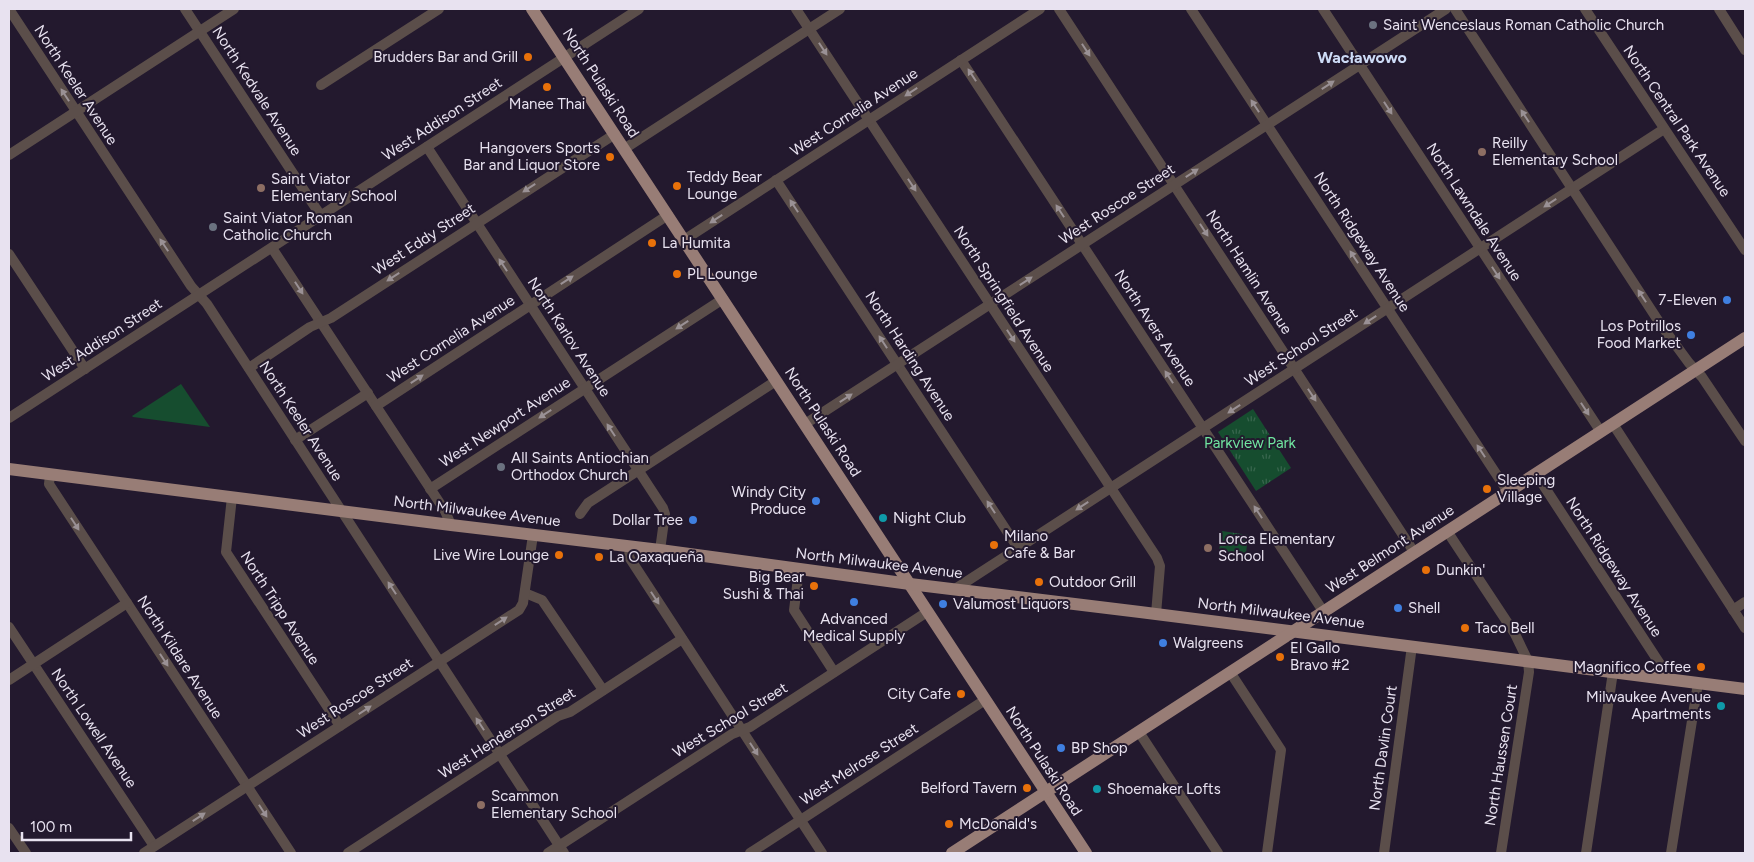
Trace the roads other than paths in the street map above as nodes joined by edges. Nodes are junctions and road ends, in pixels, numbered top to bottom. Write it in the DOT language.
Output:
graph roads {
  1 [pos="9,9"];
  2 [pos="185,9"];
  3 [pos="234,9"];
  4 [pos="439,9"];
  5 [pos="532,9"];
  6 [pos="639,9"];
  7 [pos="796,9"];
  8 [pos="840,9"];
  9 [pos="1040,9"];
  10 [pos="1059,9"];
  11 [pos="1191,9"];
  12 [pos="1323,9"];
  13 [pos="1446,9"];
  14 [pos="1455,9"];
  15 [pos="1719,9"];
  16 [pos="1588,10"];
  17 [pos="809,29"];
  18 [pos="199,30"];
  19 [pos="1745,50"];
  20 [pos="564,57"];
  21 [pos="961,60"];
  22 [pos="1360,64"];
  23 [pos="321,85"];
  24 [pos="76,111"];
  25 [pos="869,120"];
  26 [pos="1267,124"];
  27 [pos="1664,129"];
  28 [pos="615,134"];
  29 [pos="427,147"];
  30 [pos="624,148"];
  31 [pos="9,155"];
  32 [pos="776,180"];
  33 [pos="1174,185"];
  34 [pos="1572,189"];
  35 [pos="668,215"];
  36 [pos="321,216"];
  37 [pos="476,223"];
  38 [pos="684,240"];
  39 [pos="1082,245"];
  40 [pos="272,248"];
  41 [pos="1480,248"];
  42 [pos="1745,250"];
  43 [pos="9,254"];
  44 [pos="199,295"];
  45 [pos="723,299"];
  46 [pos="529,305"];
  47 [pos="990,305"];
  48 [pos="1388,308"];
  49 [pos="321,322"];
  50 [pos="1745,338"];
  51 [pos="897,364"];
  52 [pos="249,368"];
  53 [pos="85,369"];
  54 [pos="1295,369"];
  55 [pos="1695,371"];
  56 [pos="776,381"];
  57 [pos="584,388"];
  58 [pos="368,393"];
  59 [pos="376,406"];
  60 [pos="9,418"];
  61 [pos="805,424"];
  62 [pos="1613,424"];
  63 [pos="1203,428"];
  64 [pos="1600,432"];
  65 [pos="296,440"];
  66 [pos="1745,441"];
  67 [pos="9,469"];
  68 [pos="638,470"];
  69 [pos="1536,474"];
  70 [pos="50,475"];
  71 [pos="1111,488"];
  72 [pos="430,489"];
  73 [pos="1508,492"];
  74 [pos="232,497"];
  75 [pos="341,510"];
  76 [pos="580,514"];
  77 [pos="451,525"];
  78 [pos="1447,532"];
  79 [pos="533,535"];
  80 [pos="630,546"];
  81 [pos="1018,548"];
  82 [pos="660,550"];
  83 [pos="1414,552"];
  84 [pos="799,570"];
  85 [pos="910,584"];
  86 [pos="955,589"];
  87 [pos="525,593"];
  88 [pos="1745,602"];
  89 [pos="127,603"];
  90 [pos="1733,610"];
  91 [pos="1323,611"];
  92 [pos="927,612"];
  93 [pos="1156,614"];
  94 [pos="9,627"];
  95 [pos="1745,628"];
  96 [pos="1293,631"];
  97 [pos="682,638"];
  98 [pos="1412,646"];
  99 [pos="1528,661"];
  100 [pos="439,662"];
  101 [pos="33,664"];
  102 [pos="834,672"];
  103 [pos="1230,672"];
  104 [pos="1613,672"];
  105 [pos="1660,678"];
  106 [pos="9,680"];
  107 [pos="1698,683"];
  108 [pos="1745,689"];
  109 [pos="603,690"];
  110 [pos="985,700"];
  111 [pos="340,726"];
  112 [pos="742,730"];
  113 [pos="1139,732"];
  114 [pos="499,754"];
  115 [pos="247,786"];
  116 [pos="1046,792"];
  117 [pos="800,821"];
  118 [pos="9,828"];
  119 [pos="154,846"];
  120 [pos="562,850"];
  121 [pos="26,853"];
  122 [pos="144,853"];
  123 [pos="291,853"];
  124 [pos="348,853"];
  125 [pos="548,853"];
  126 [pos="750,853"];
  127 [pos="822,853"];
  128 [pos="952,853"];
  129 [pos="1086,853"];
  130 [pos="1218,853"];
  131 [pos="1267,853"];
  132 [pos="1384,853"];
  133 [pos="1501,853"];
  134 [pos="1586,853"];
  135 [pos="1671,853"];
  24 -- 1 [label="street, North Keeler Avenue, one-way"];
  2 -- 18 [label="street, North Kedvale Avenue"];
  3 -- 18 [label="street"];
  4 -- 23 [label="street"];
  5 -- 20 [label="main road, North Pulaski Road"];
  6 -- 20 [label="street, West Addison Street"];
  7 -- 17 [label="street, North Springfield Avenue"];
  8 -- 17 [label="street"];
  9 -- 21 [label="street, West Cornelia Avenue"];
  10 -- 33 [label="street, North Hamlin Avenue, one-way"];
  26 -- 11 [label="street, North Ridgeway Avenue, one-way"];
  12 -- 22 [label="street, North Lawndale Avenue"];
  13 -- 22 [label="street, West Roscoe Street"];
  34 -- 14 [label="street, one-way"];
  15 -- 19 [label="street"];
  16 -- 27 [label="street, North Central Park Avenue"];
  17 -- 25 [label="street, North Springfield Avenue, one-way"];
  17 -- 30 [label="street"];
  18 -- 24 [label="street"];
  18 -- 36 [label="street, North Kedvale Avenue"];
  20 -- 28 [label="main road, North Pulaski Road"];
  20 -- 29 [label="street, West Addison Street"];
  21 -- 25 [label="street, West Cornelia Avenue, one-way"];
  39 -- 21 [label="street, North Avers Avenue, one-way"];
  26 -- 22 [label="street, West Roscoe Street, one-way"];
  22 -- 41 [label="street, North Lawndale Avenue, one-way"];
  24 -- 31 [label="street"];
  44 -- 24 [label="street, North Keeler Avenue, one-way"];
  25 -- 32 [label="street, West Cornelia Avenue"];
  25 -- 47 [label="street, North Springfield Avenue, one-way"];
  33 -- 26 [label="street, West Roscoe Street, one-way"];
  48 -- 26 [label="street, North Ridgeway Avenue, one-way"];
  27 -- 34 [label="street, West School Street"];
  27 -- 42 [label="street, North Central Park Avenue"];
  28 -- 30 [label="main road, North Pulaski Road"];
  28 -- 37 [label="street, West Eddy Street, one-way"];
  29 -- 36 [label="street, West Addison Street"];
  29 -- 37 [label="street, North Karlov Avenue"];
  30 -- 35 [label="main road, North Pulaski Road"];
  32 -- 38 [label="street, West Cornelia Avenue, one-way"];
  51 -- 32 [label="street, North Harding Avenue, one-way"];
  33 -- 39 [label="street, West Roscoe Street"];
  33 -- 54 [label="street, North Hamlin Avenue, one-way"];
  34 -- 41 [label="street, West School Street, one-way"];
  55 -- 34 [label="street, one-way"];
  35 -- 38 [label="main road, North Pulaski Road"];
  46 -- 35 [label="street, West Cornelia Avenue, one-way"];
  36 -- 40 [label="street, West Addison Street"];
  46 -- 37 [label="street, North Karlov Avenue, one-way"];
  37 -- 49 [label="street, West Eddy Street, one-way"];
  38 -- 45 [label="main road, North Pulaski Road"];
  47 -- 39 [label="street, West Roscoe Street, one-way"];
  63 -- 39 [label="street, North Avers Avenue, one-way"];
  40 -- 44 [label="street, West Addison Street"];
  40 -- 49 [label="street, one-way"];
  41 -- 48 [label="street, West School Street"];
  41 -- 64 [label="street, North Lawndale Avenue, one-way"];
  43 -- 53 [label="street"];
  44 -- 52 [label="street, North Keeler Avenue"];
  44 -- 53 [label="street, West Addison Street"];
  45 -- 56 [label="main road, North Pulaski Road"];
  45 -- 57 [label="street, West Newport Avenue, one-way"];
  46 -- 57 [label="street, North Karlov Avenue"];
  59 -- 46 [label="street, West Cornelia Avenue, one-way"];
  47 -- 51 [label="street, West Roscoe Street"];
  47 -- 71 [label="street, North Springfield Avenue, one-way"];
  48 -- 54 [label="street, West School Street, one-way"];
  73 -- 48 [label="street, North Ridgeway Avenue, one-way"];
  49 -- 52 [label="street, West Eddy Street"];
  49 -- 58 [label="street"];
  50 -- 55 [label="main road, West Belmont Avenue"];
  61 -- 51 [label="street, West Roscoe Street, one-way"];
  81 -- 51 [label="street, North Harding Avenue, one-way"];
  52 -- 65 [label="street, North Keeler Avenue"];
  53 -- 60 [label="street, West Addison Street"];
  54 -- 63 [label="street, West School Street, one-way"];
  54 -- 83 [label="street, North Hamlin Avenue, one-way"];
  55 -- 62 [label="main road, West Belmont Avenue"];
  55 -- 66 [label="street"];
  56 -- 61 [label="main road, North Pulaski Road"];
  56 -- 68 [label="street"];
  68 -- 57 [label="street, North Karlov Avenue, one-way"];
  57 -- 72 [label="street, West Newport Avenue, one-way"];
  58 -- 59 [label="street"];
  58 -- 65 [label="street"];
  59 -- 72 [label="street"];
  61 -- 85 [label="main road, North Pulaski Road"];
  62 -- 64 [label="main road, West Belmont Avenue"];
  62 -- 90 [label="street"];
  63 -- 71 [label="street, West School Street"];
  91 -- 63 [label="street, North Avers Avenue, one-way"];
  64 -- 69 [label="main road, West Belmont Avenue"];
  65 -- 75 [label="street, North Keeler Avenue"];
  67 -- 70 [label="main road, North Milwaukee Avenue"];
  68 -- 76 [label="street"];
  68 -- 82 [label="street, North Karlov Avenue"];
  69 -- 73 [label="main road, West Belmont Avenue"];
  69 -- 105 [label="street, North Ridgeway Avenue"];
  70 -- 74 [label="main road, North Milwaukee Avenue"];
  70 -- 89 [label="street, North Kildare Avenue, one-way"];
  71 -- 81 [label="street, West School Street, one-way"];
  71 -- 93 [label="street, North Springfield Avenue"];
  72 -- 77 [label="street"];
  73 -- 78 [label="main road, West Belmont Avenue"];
  74 -- 75 [label="main road, North Milwaukee Avenue"];
  74 -- 111 [label="street, North Tripp Avenue"];
  75 -- 77 [label="main road, North Milwaukee Avenue"];
  100 -- 75 [label="street, North Keeler Avenue, one-way"];
  77 -- 79 [label="main road, North Milwaukee Avenue"];
  78 -- 83 [label="main road, West Belmont Avenue"];
  78 -- 99 [label="street"];
  79 -- 80 [label="main road, North Milwaukee Avenue"];
  79 -- 87 [label="street, West Roscoe Street"];
  80 -- 82 [label="main road, North Milwaukee Avenue"];
  80 -- 97 [label="street, one-way"];
  81 -- 86 [label="street, West School Street"];
  82 -- 84 [label="main road, North Milwaukee Avenue"];
  83 -- 91 [label="main road, West Belmont Avenue"];
  84 -- 85 [label="main road, North Milwaukee Avenue"];
  84 -- 102 [label="street"];
  85 -- 86 [label="main road, North Milwaukee Avenue"];
  85 -- 92 [label="main road, North Pulaski Road"];
  86 -- 93 [label="main road, North Milwaukee Avenue"];
  100 -- 87 [label="street, West Roscoe Street, one-way"];
  87 -- 109 [label="street"];
  88 -- 90 [label="street"];
  89 -- 101 [label="street"];
  89 -- 115 [label="street, North Kildare Avenue, one-way"];
  90 -- 95 [label="street"];
  91 -- 96 [label="main road, West Belmont Avenue"];
  92 -- 102 [label="street, West School Street"];
  92 -- 110 [label="main road, North Pulaski Road"];
  93 -- 96 [label="main road, North Milwaukee Avenue"];
  94 -- 101 [label="street, North Lowell Avenue"];
  96 -- 98 [label="main road, North Milwaukee Avenue"];
  96 -- 103 [label="main road, West Belmont Avenue"];
  97 -- 109 [label="street, West Henderson Street"];
  97 -- 112 [label="street"];
  98 -- 99 [label="main road, North Milwaukee Avenue"];
  98 -- 132 [label="street, North Davlin Court"];
  99 -- 104 [label="main road, North Milwaukee Avenue"];
  99 -- 133 [label="street, North Haussen Court"];
  111 -- 100 [label="street, West Roscoe Street, one-way"];
  114 -- 100 [label="street, North Keeler Avenue, one-way"];
  101 -- 106 [label="street"];
  101 -- 119 [label="street, North Lowell Avenue"];
  102 -- 112 [label="street, West School Street"];
  103 -- 113 [label="main road, West Belmont Avenue"];
  103 -- 131 [label="street"];
  104 -- 105 [label="main road, North Milwaukee Avenue"];
  104 -- 134 [label="street"];
  105 -- 107 [label="main road, North Milwaukee Avenue"];
  107 -- 108 [label="main road, North Milwaukee Avenue"];
  107 -- 135 [label="street"];
  109 -- 114 [label="street, West Henderson Street"];
  110 -- 116 [label="main road, North Pulaski Road"];
  110 -- 117 [label="street, West Melrose Street"];
  111 -- 115 [label="street, West Roscoe Street"];
  112 -- 117 [label="street, one-way"];
  112 -- 120 [label="street, West School Street"];
  113 -- 116 [label="main road, West Belmont Avenue"];
  113 -- 130 [label="street"];
  114 -- 120 [label="street, North Keeler Avenue"];
  114 -- 124 [label="street, West Henderson Street"];
  119 -- 115 [label="street, West Roscoe Street, one-way"];
  115 -- 123 [label="street, North Kildare Avenue, one-way"];
  116 -- 128 [label="main road, West Belmont Avenue"];
  116 -- 129 [label="main road, North Pulaski Road"];
  117 -- 126 [label="street, West Melrose Street"];
  117 -- 127 [label="street"];
  118 -- 121 [label="street"];
  119 -- 122 [label="street, West Roscoe Street"];
  120 -- 125 [label="street, West School Street"];
}
